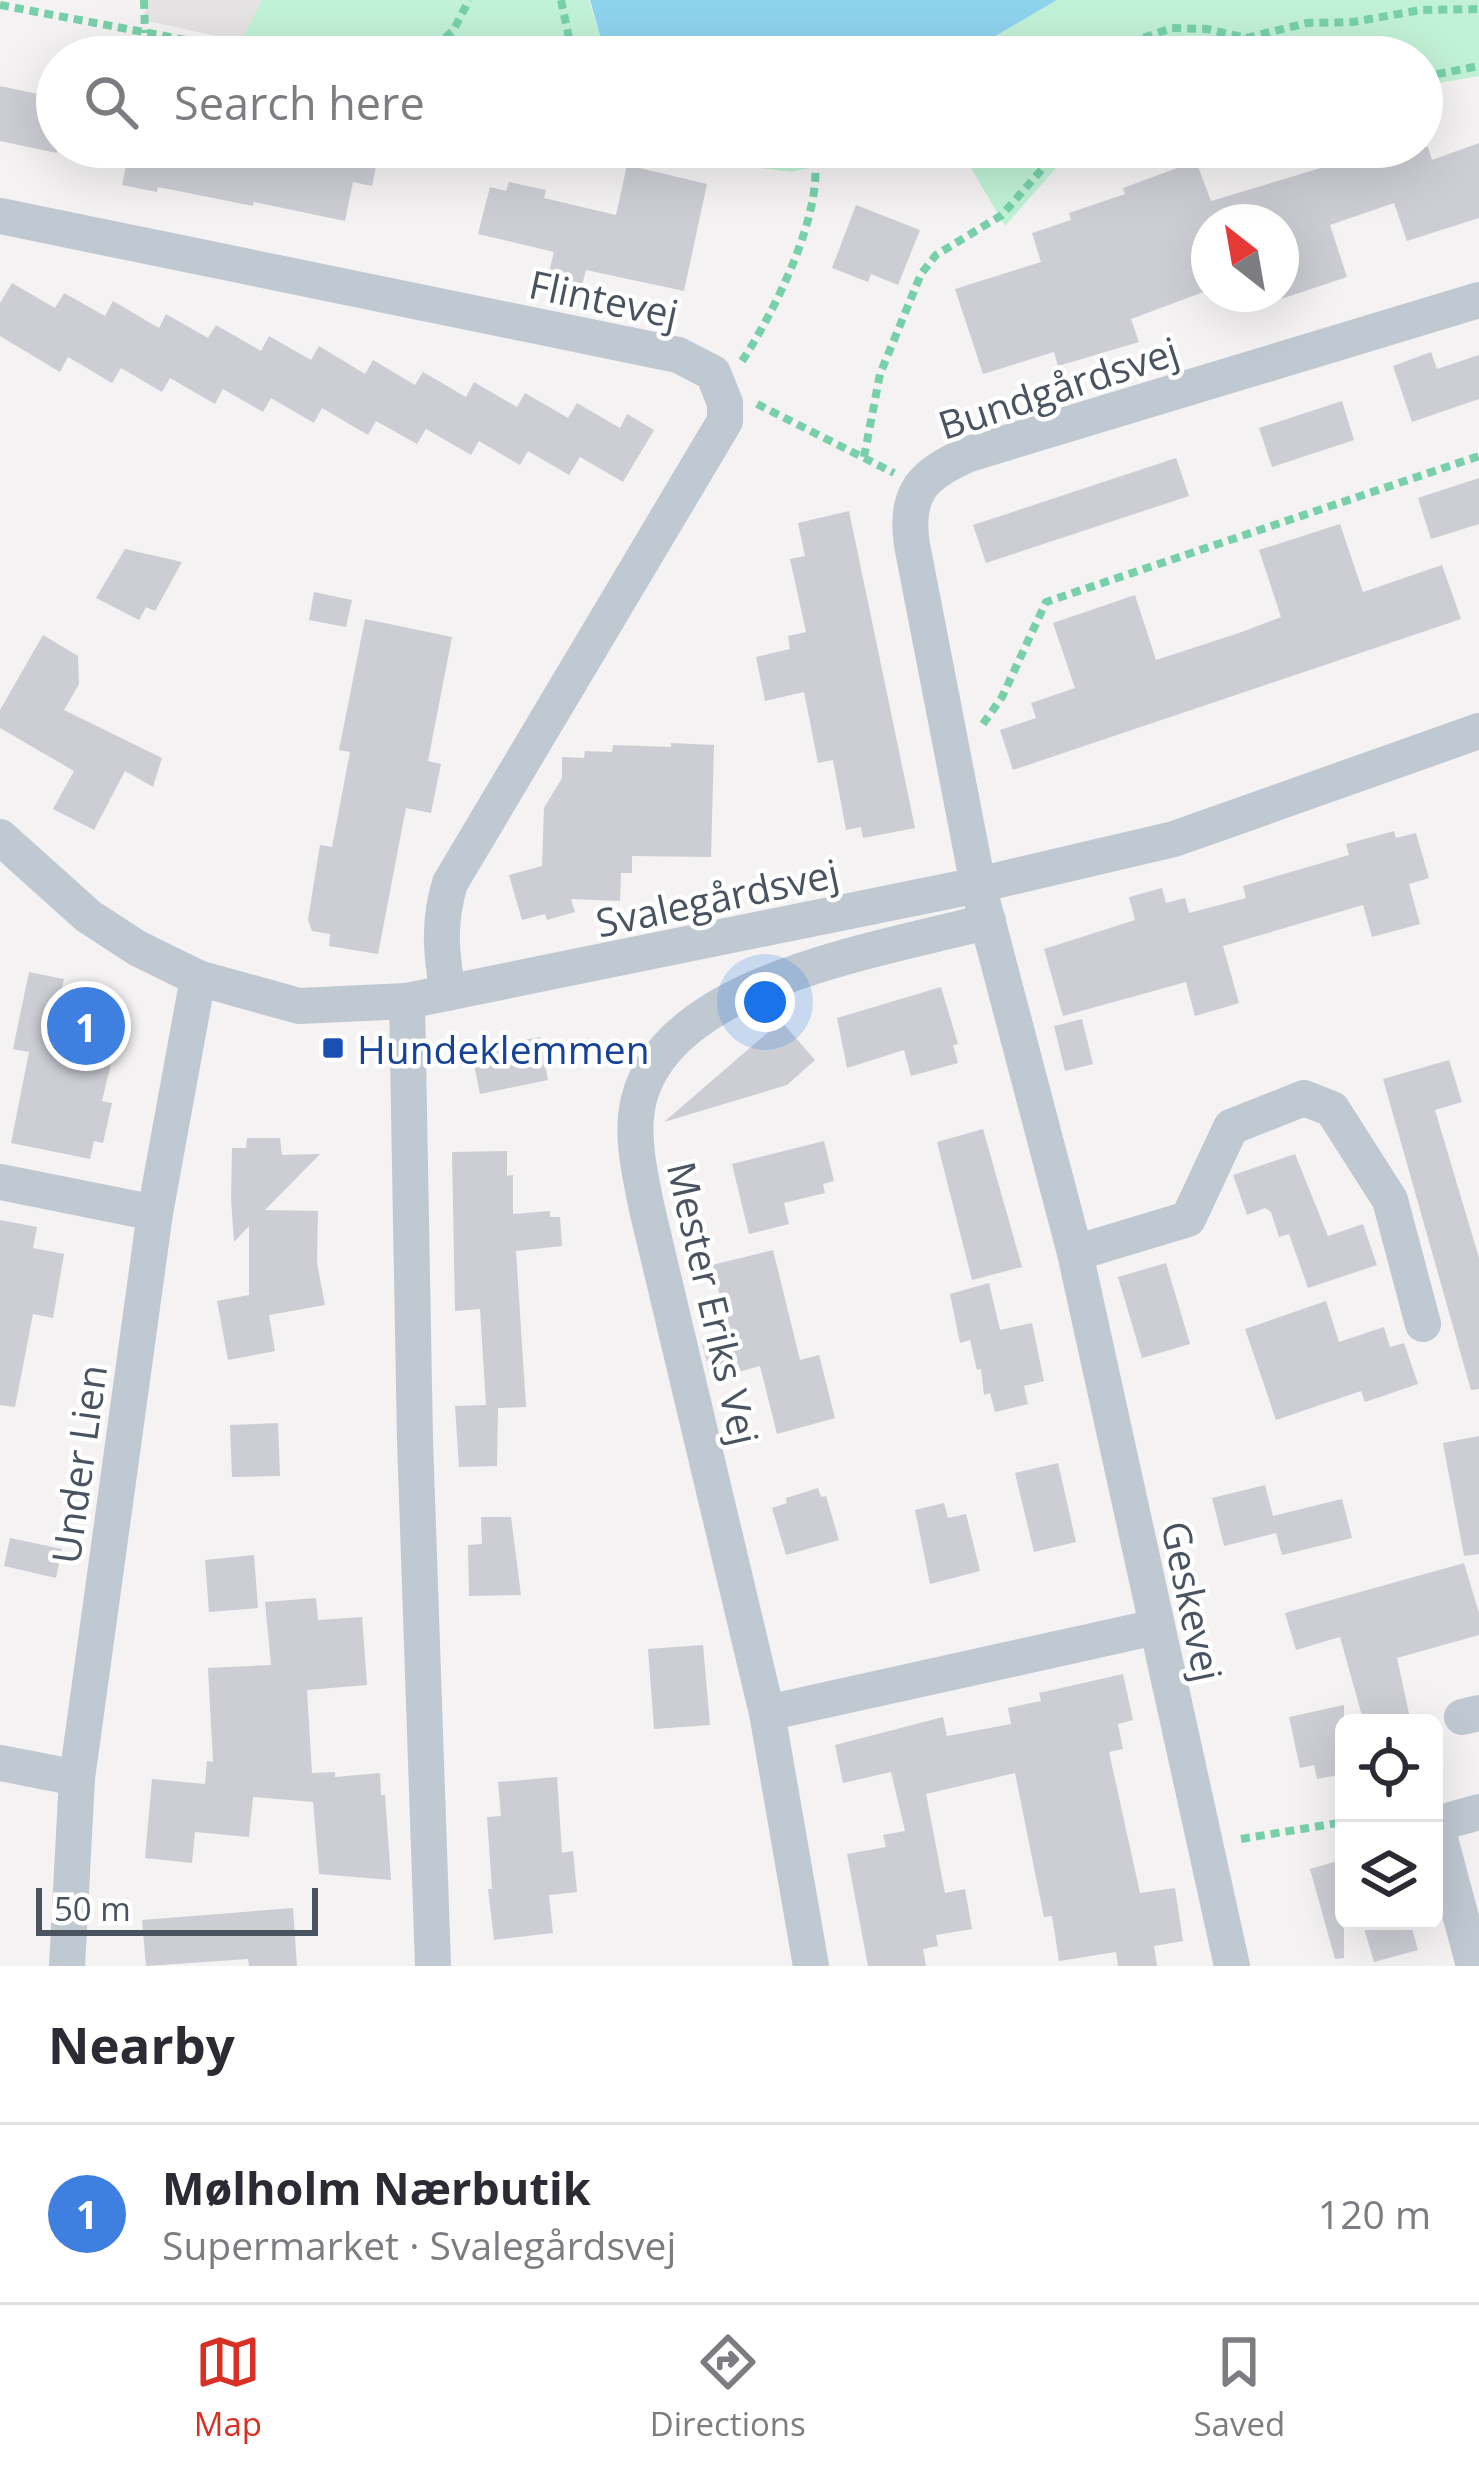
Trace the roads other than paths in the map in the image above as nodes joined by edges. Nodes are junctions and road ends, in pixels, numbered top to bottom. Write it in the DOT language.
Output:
graph roads {
  1 [pos="0,216"];
  2 [pos="1479,300"];
  3 [pos="1479,731"];
  4 [pos="0,837"];
  5 [pos="978,885"];
  6 [pos="988,922"];
  7 [pos="198,978"];
  8 [pos="448,994"];
  9 [pos="407,1001"];
  10 [pos="0,1182"];
  11 [pos="154,1213"];
  12 [pos="1075,1253"];
  13 [pos="1423,1324"];
  14 [pos="1156,1627"];
  15 [pos="767,1713"];
  16 [pos="0,1763"];
  17 [pos="77,1778"];
  18 [pos="1479,1812"];
  19 [pos="67,1966"];
  20 [pos="433,1966"];
  21 [pos="811,1966"];
  22 [pos="1232,1966"];
  23 [pos="1474,1966"];
  1 -- 8 [label="street, Flintevej"];
  2 -- 5 [label="street, Bundgårdsvej"];
  3 -- 5 [label="street, Svalegårdsvej"];
  4 -- 7 [label="street, Svalegårdsvej"];
  5 -- 6 [label="street, Geskevej"];
  5 -- 8 [label="street, Svalegårdsvej"];
  6 -- 12 [label="street, Geskevej"];
  6 -- 15 [label="street, Mester Eriks Vej"];
  7 -- 9 [label="street, Svalegårdsvej"];
  7 -- 11 [label="street, Under Lien"];
  8 -- 9 [label="street, Svalegårdsvej"];
  9 -- 20 [label="street"];
  10 -- 11 [label="street"];
  11 -- 17 [label="street, Under Lien"];
  12 -- 13 [label="street"];
  12 -- 14 [label="street, Geskevej"];
  14 -- 15 [label="street"];
  14 -- 22 [label="street, Geskevej"];
  15 -- 21 [label="street, Mester Eriks Vej"];
  16 -- 17 [label="street"];
  17 -- 19 [label="street, Under Lien"];
  18 -- 23 [label="street"];
}
